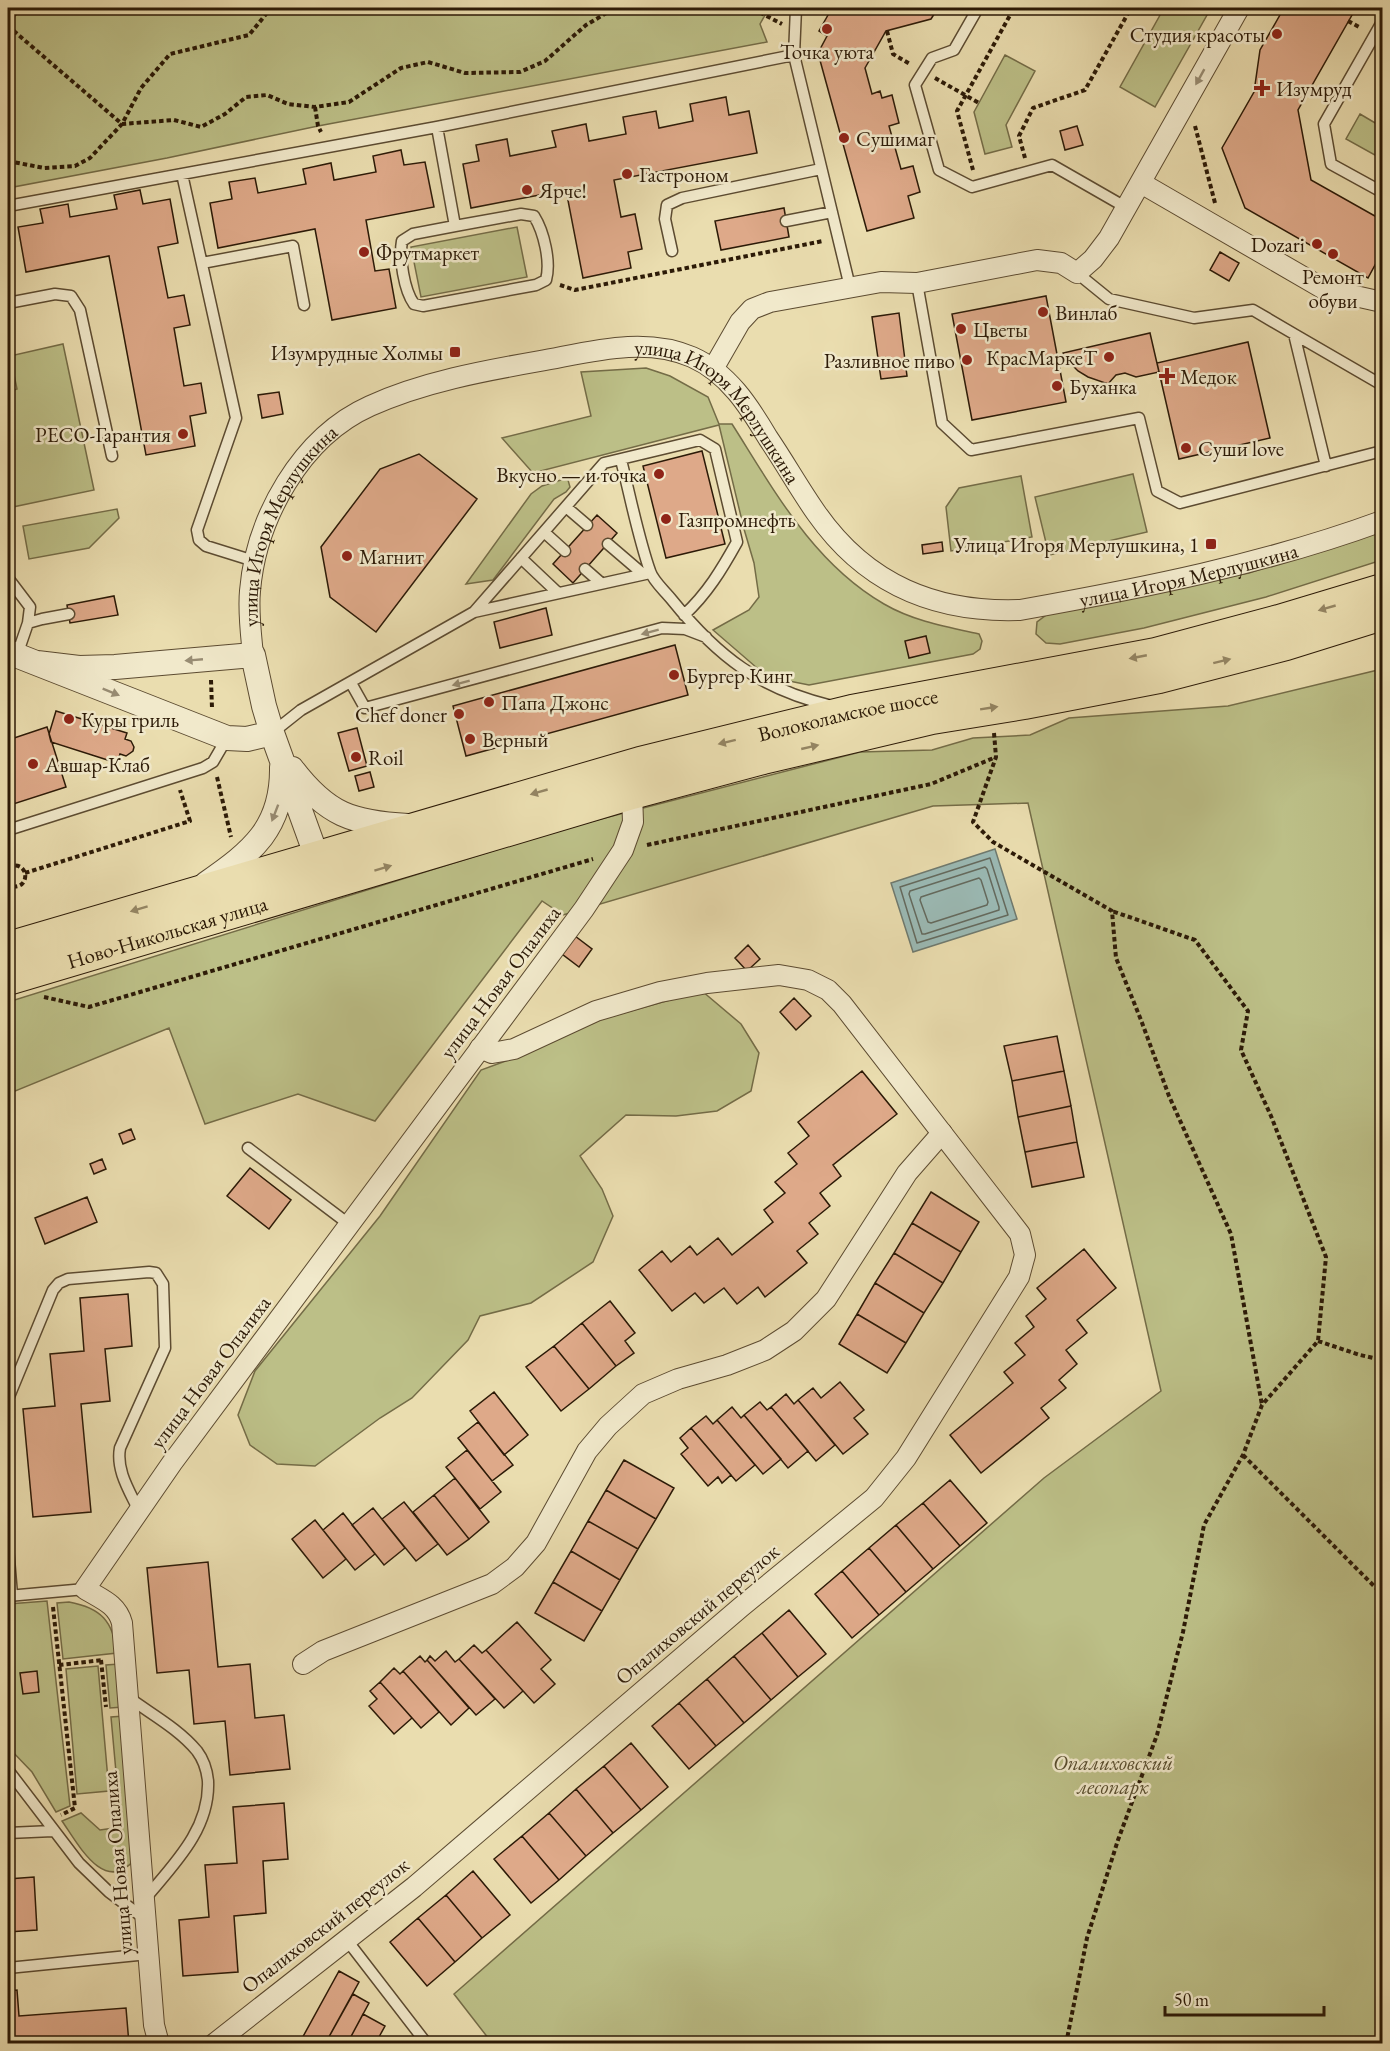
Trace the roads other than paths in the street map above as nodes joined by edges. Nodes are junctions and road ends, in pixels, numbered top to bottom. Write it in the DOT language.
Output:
graph roads {
  1 [pos="796,8"];
  2 [pos="978,8"];
  3 [pos="1239,8"];
  4 [pos="1383,22"];
  5 [pos="794,55"];
  6 [pos="437,127"];
  7 [pos="821,169"];
  8 [pos="182,174"];
  9 [pos="1141,183"];
  10 [pos="1383,192"];
  11 [pos="8,206"];
  12 [pos="1127,208"];
  13 [pos="832,212"];
  14 [pos="786,221"];
  15 [pos="455,226"];
  16 [pos="672,251"];
  17 [pos="202,263"];
  18 [pos="1077,273"];
  19 [pos="917,283"];
  20 [pos="850,287"];
  21 [pos="1383,302"];
  22 [pos="8,303"];
  23 [pos="304,305"];
  24 [pos="1294,334"];
  25 [pos="713,369"];
  26 [pos="1383,385"];
  27 [pos="1383,451"];
  28 [pos="112,456"];
  29 [pos="621,460"];
  30 [pos="1326,466"];
  31 [pos="566,507"];
  32 [pos="1383,521"];
  33 [pos="588,525"];
  34 [pos="544,532"];
  35 [pos="608,544"];
  36 [pos="565,551"];
  37 [pos="521,558"];
  38 [pos="254,561"];
  39 [pos="585,569"];
  40 [pos="647,573"];
  41 [pos="8,578"];
  42 [pos="601,584"];
  43 [pos="558,593"];
  44 [pos="1382,609"];
  45 [pos="474,612"];
  46 [pos="69,614"];
  47 [pos="684,615"];
  48 [pos="28,623"];
  49 [pos="706,638"];
  50 [pos="253,655"];
  51 [pos="21,657"];
  52 [pos="351,683"];
  53 [pos="852,711"];
  54 [pos="272,733"];
  55 [pos="227,738"];
  56 [pos="281,755"];
  57 [pos="632,793"];
  58 [pos="417,827"];
  59 [pos="8,830"];
  60 [pos="322,870"];
  61 [pos="195,892"];
  62 [pos="8,948"];
  63 [pos="21,987"];
  64 [pos="480,1048"];
  65 [pos="942,1133"];
  66 [pos="248,1148"];
  67 [pos="350,1225"];
  68 [pos="8,1399"];
  69 [pos="138,1509"];
  70 [pos="8,1547"];
  71 [pos="85,1589"];
  72 [pos="10,1595"];
  73 [pos="303,1664"];
  74 [pos="128,1697"];
  75 [pos="8,1770"];
  76 [pos="50,1826"];
  77 [pos="8,1833"];
  78 [pos="144,1900"];
  79 [pos="146,1920"];
  80 [pos="346,1939"];
  81 [pos="148,1954"];
  82 [pos="8,1968"];
  83 [pos="159,2043"];
  84 [pos="214,2043"];
  85 [pos="427,2043"];
  1 -- 5 [label="lane"];
  2 -- 12 [label="lane"];
  3 -- 9 [label="street, one-way"];
  4 -- 10 [label="lane"];
  5 -- 6 [label="lane"];
  5 -- 7 [label="lane"];
  6 -- 8 [label="lane"];
  6 -- 15 [label="lane"];
  7 -- 13 [label="lane"];
  7 -- 16 [label="lane"];
  8 -- 11 [label="lane"];
  8 -- 17 [label="lane"];
  9 -- 12 [label="street"];
  9 -- 21 [label="street"];
  12 -- 18 [label="street"];
  13 -- 14 [label="lane"];
  13 -- 20 [label="lane"];
  15 -- 15 [label="lane"];
  17 -- 23 [label="lane"];
  17 -- 38 [label="lane"];
  18 -- 19 [label="street"];
  18 -- 24 [label="lane"];
  19 -- 20 [label="street"];
  19 -- 30 [label="lane"];
  20 -- 25 [label="street"];
  22 -- 28 [label="lane"];
  24 -- 26 [label="lane"];
  24 -- 30 [label="lane"];
  25 -- 32 [label="street, улица Игоря Мерлушкина"];
  25 -- 38 [label="street, улица Игоря Мерлушкина"];
  27 -- 30 [label="lane"];
  29 -- 31 [label="lane"];
  29 -- 40 [label="lane"];
  29 -- 47 [label="lane"];
  31 -- 33 [label="lane"];
  31 -- 34 [label="lane"];
  34 -- 36 [label="lane"];
  34 -- 37 [label="lane"];
  35 -- 40 [label="lane"];
  37 -- 43 [label="lane"];
  37 -- 45 [label="lane"];
  38 -- 50 [label="street, улица Игоря Мерлушкина"];
  39 -- 42 [label="lane"];
  40 -- 42 [label="lane"];
  40 -- 47 [label="lane"];
  41 -- 48 [label="lane"];
  42 -- 43 [label="lane"];
  43 -- 45 [label="lane"];
  44 -- 53 [label="main road, Волоколамское шоссе, one-way"];
  57 -- 44 [label="main road, Волоколамское шоссе, one-way"];
  45 -- 52 [label="lane"];
  46 -- 48 [label="lane"];
  47 -- 49 [label="lane"];
  48 -- 51 [label="lane"];
  49 -- 52 [label="lane, one-way"];
  49 -- 53 [label="lane"];
  50 -- 51 [label="street, one-way"];
  50 -- 54 [label="street, улица Игоря Мерлушкина"];
  51 -- 55 [label="street, one-way"];
  52 -- 54 [label="lane"];
  53 -- 58 [label="main road, Волоколамское шоссе, one-way"];
  54 -- 55 [label="street"];
  54 -- 56 [label="street, улица Игоря Мерлушкина"];
  55 -- 59 [label="lane"];
  56 -- 58 [label="street"];
  56 -- 60 [label="street"];
  56 -- 61 [label="street, one-way"];
  60 -- 57 [label="main road, Волоколамское шоссе, one-way"];
  57 -- 64 [label="street, улица Новая Опалиха"];
  58 -- 60 [label="main road, Волоколамское шоссе"];
  60 -- 61 [label="main road, Ново-Никольская улица"];
  60 -- 63 [label="main road, Ново-Никольская улица"];
  61 -- 62 [label="main road, Ново-Никольская улица, one-way"];
  64 -- 65 [label="street, Опалиховский переулок"];
  64 -- 67 [label="street, улица Новая Опалиха"];
  65 -- 73 [label="street"];
  65 -- 80 [label="street, Опалиховский переулок"];
  66 -- 67 [label="lane"];
  67 -- 69 [label="street, улица Новая Опалиха"];
  68 -- 69 [label="lane"];
  69 -- 71 [label="street, улица Новая Опалиха"];
  70 -- 72 [label="lane"];
  71 -- 72 [label="lane"];
  71 -- 74 [label="street, улица Новая Опалиха"];
  74 -- 78 [label="street, улица Новая Опалиха"];
  74 -- 78 [label="lane"];
  75 -- 76 [label="lane"];
  76 -- 77 [label="lane"];
  76 -- 79 [label="lane"];
  78 -- 79 [label="street, улица Новая Опалиха"];
  79 -- 81 [label="street, улица Новая Опалиха"];
  80 -- 84 [label="street, Опалиховский переулок"];
  80 -- 85 [label="lane"];
  81 -- 82 [label="lane"];
  81 -- 83 [label="street, улица Новая Опалиха"];
}
